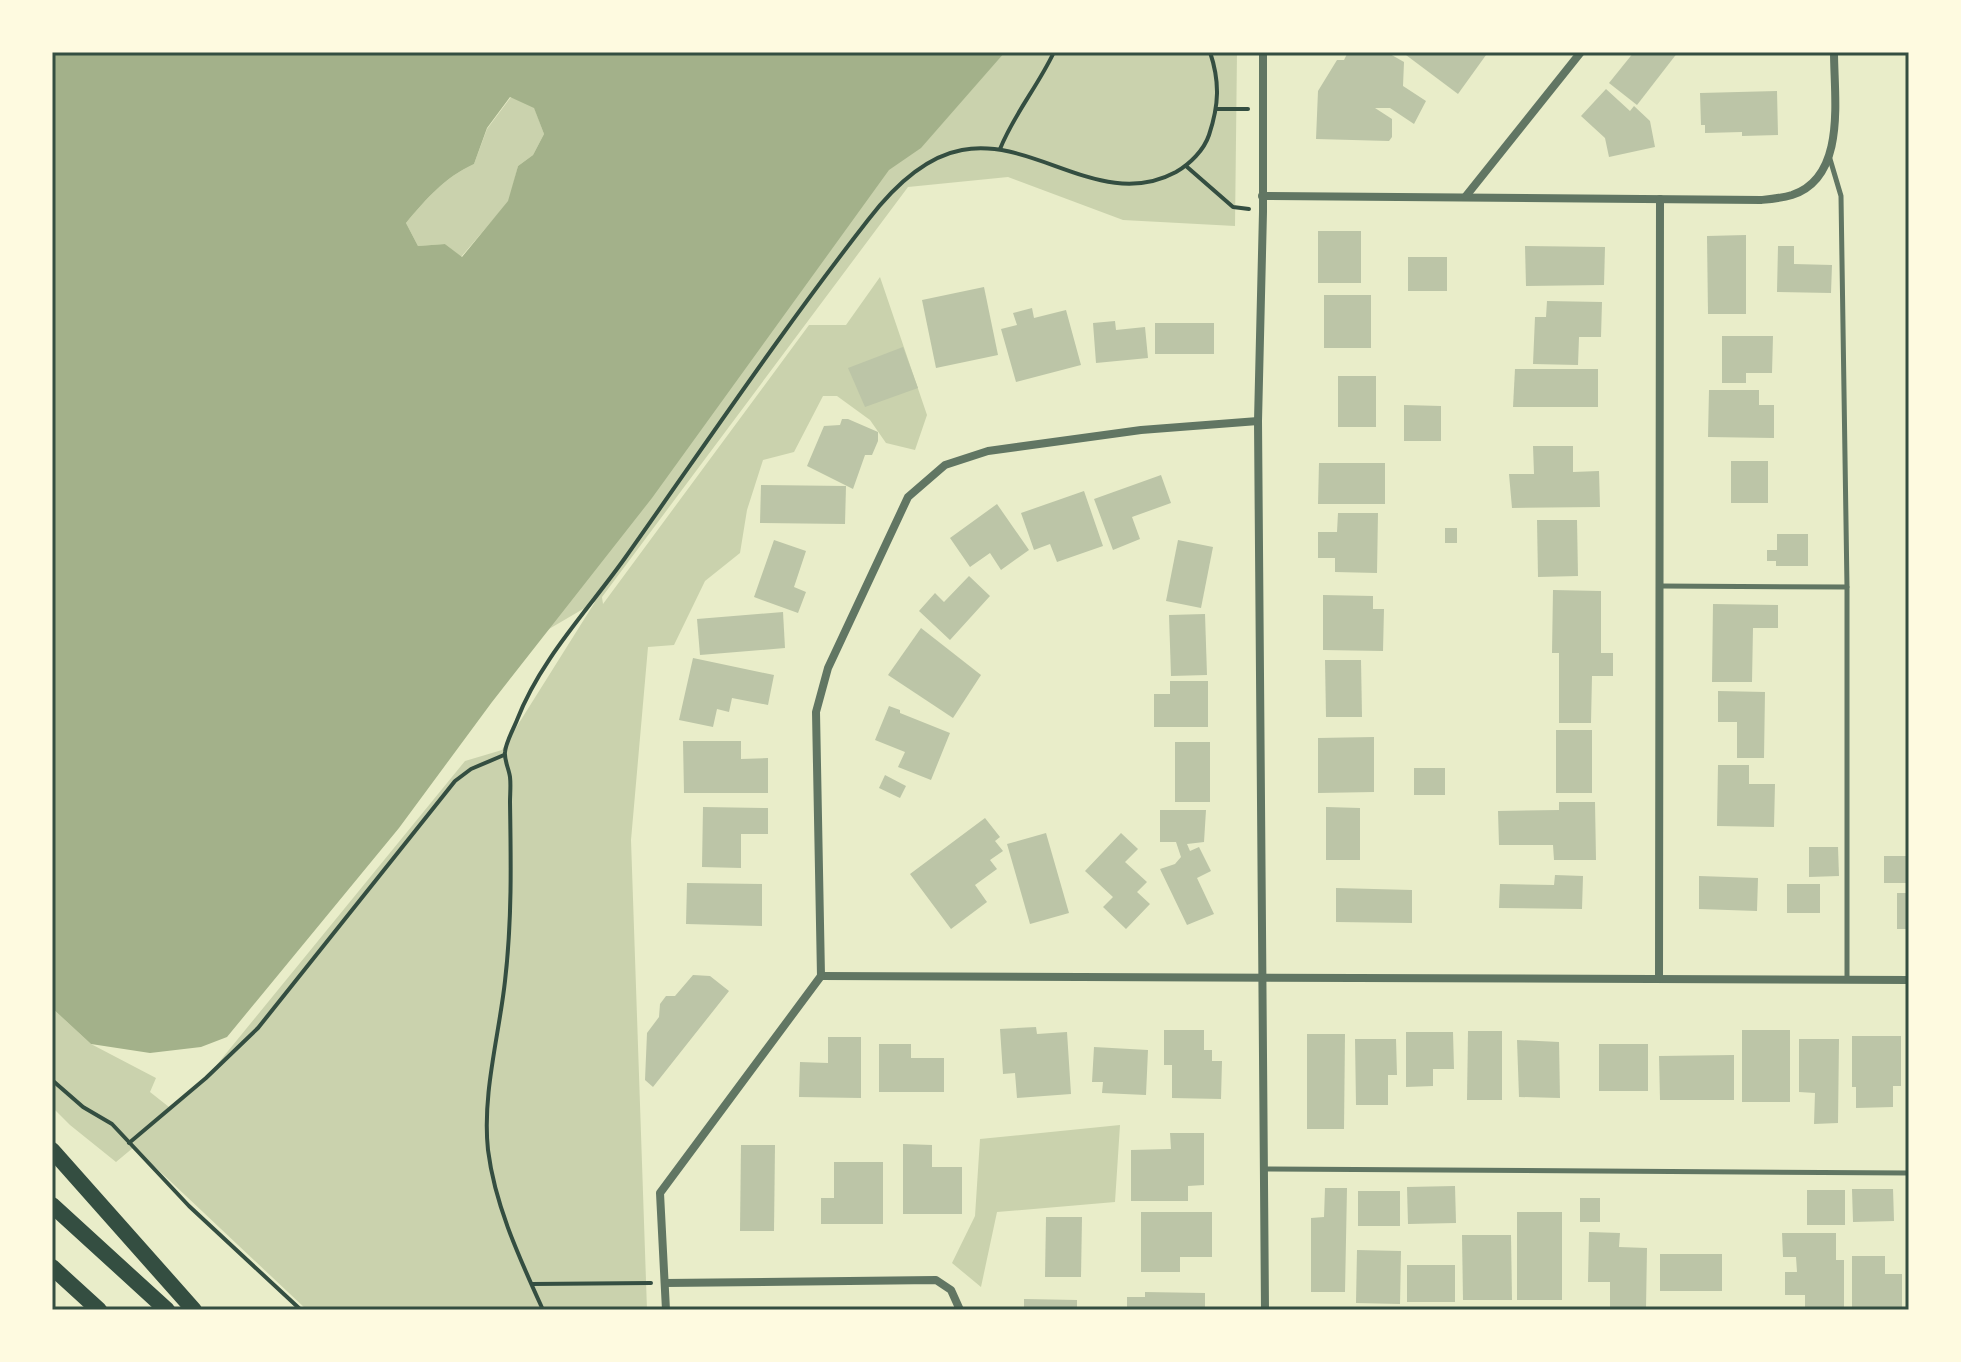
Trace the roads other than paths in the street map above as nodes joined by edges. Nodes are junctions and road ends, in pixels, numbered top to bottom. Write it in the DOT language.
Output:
graph roads {
  1 [pos="1263,52"];
  2 [pos="1581,52"];
  3 [pos="1834,52"];
  4 [pos="1830,159"];
  5 [pos="1262,196"];
  6 [pos="1466,196"];
  7 [pos="1660,199"];
  8 [pos="1258,421"];
  9 [pos="1659,586"];
  10 [pos="1847,587"];
  11 [pos="821,976"];
  12 [pos="1262,979"];
  13 [pos="1659,979"];
  14 [pos="1847,980"];
  15 [pos="1909,980"];
  16 [pos="52,1150"];
  17 [pos="1264,1169"];
  18 [pos="1909,1173"];
  19 [pos="52,1205"];
  20 [pos="52,1267"];
  21 [pos="665,1283"];
  22 [pos="99,1310"];
  23 [pos="167,1310"];
  24 [pos="194,1310"];
  25 [pos="666,1310"];
  26 [pos="960,1310"];
  27 [pos="1265,1310"];
  1 -- 5 [label="street"];
  2 -- 6 [label="street"];
  3 -- 4 [label="street"];
  4 -- 7 [label="street"];
  4 -- 10 [label="lane"];
  5 -- 6 [label="street"];
  5 -- 8 [label="street"];
  6 -- 7 [label="street"];
  7 -- 9 [label="street"];
  8 -- 11 [label="street"];
  8 -- 12 [label="street"];
  9 -- 10 [label="lane"];
  9 -- 13 [label="street"];
  10 -- 14 [label="lane"];
  11 -- 12 [label="street"];
  11 -- 21 [label="street"];
  12 -- 13 [label="street"];
  12 -- 17 [label="street"];
  13 -- 14 [label="street"];
  14 -- 15 [label="street"];
  16 -- 24 [label="main road"];
  17 -- 18 [label="lane"];
  17 -- 27 [label="street"];
  19 -- 23 [label="main road"];
  20 -- 22 [label="main road"];
  21 -- 25 [label="street"];
  21 -- 26 [label="street"];
}
